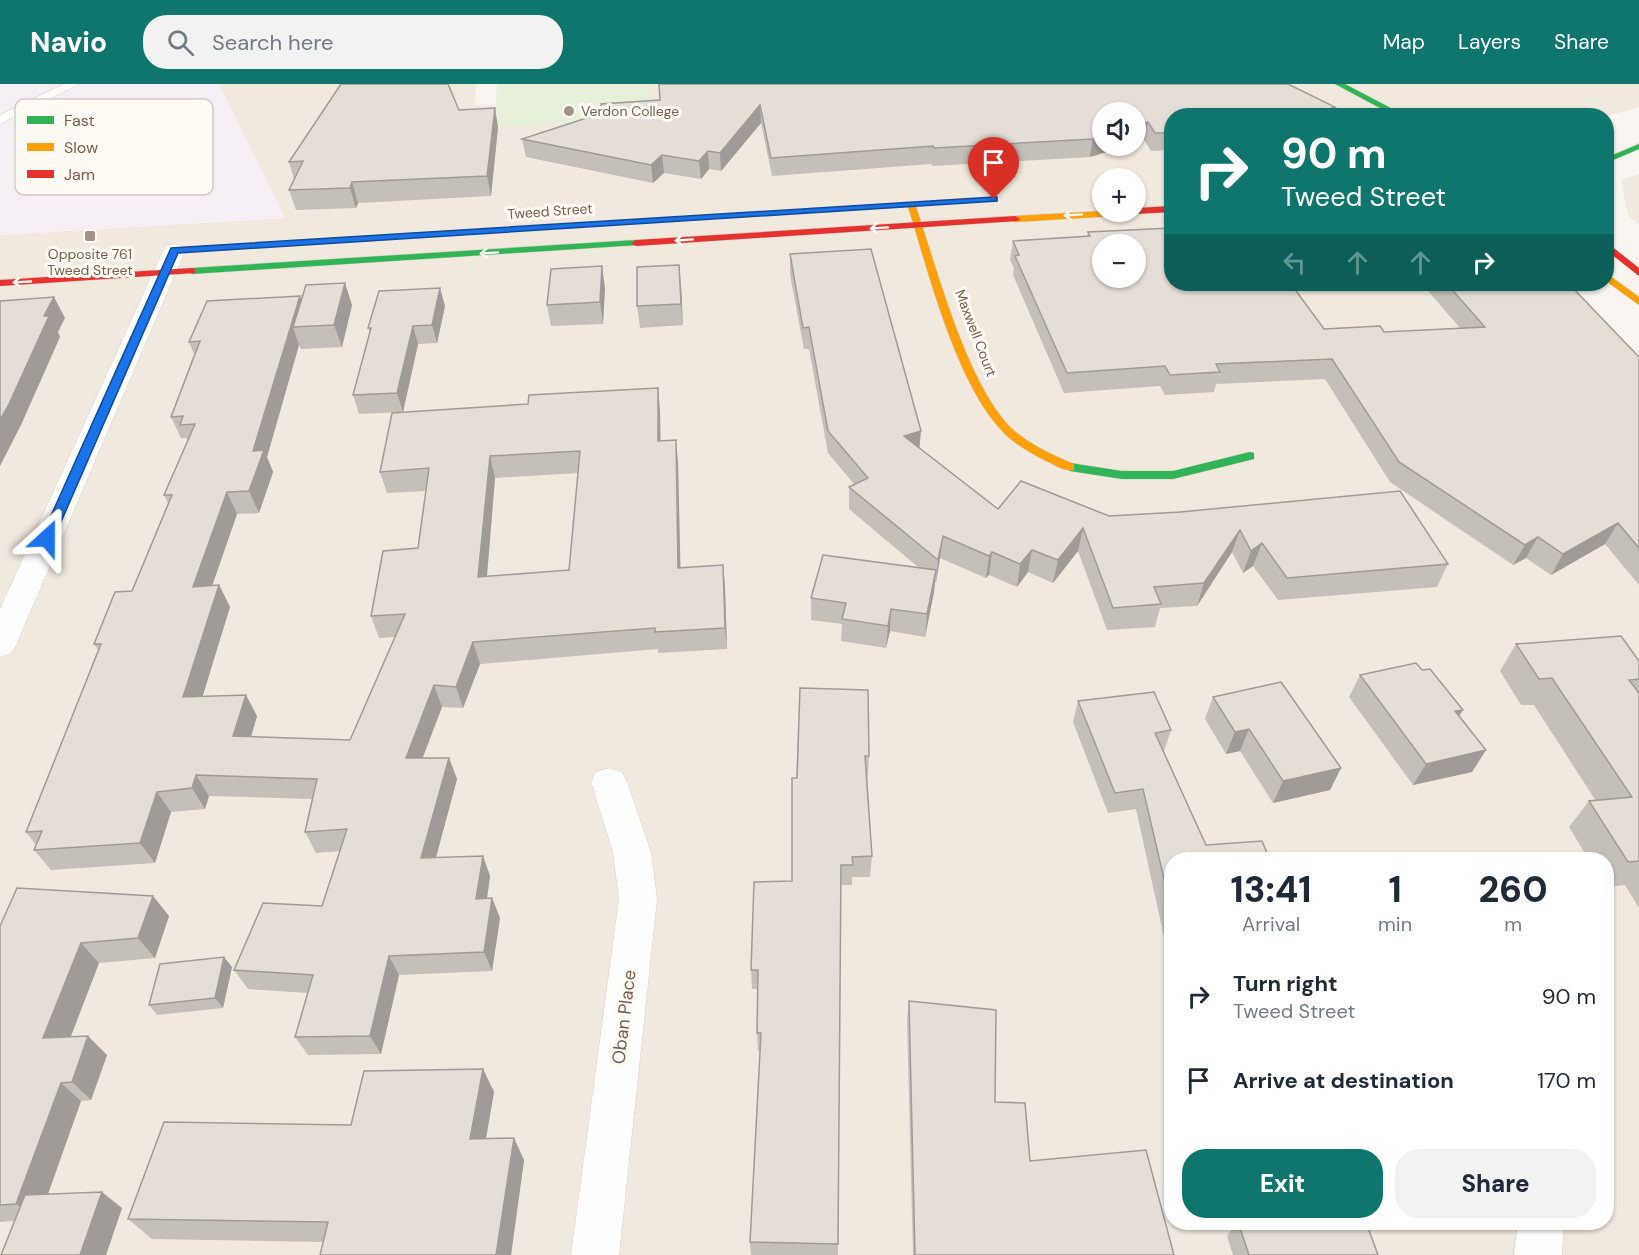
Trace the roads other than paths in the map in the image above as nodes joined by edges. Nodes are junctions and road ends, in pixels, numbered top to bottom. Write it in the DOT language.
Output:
graph roads {
  1 [pos="73,84"];
  2 [pos="1339,84"];
  3 [pos="1357,95"];
  4 [pos="43,99"];
  5 [pos="1372,108"];
  6 [pos="1385,108"];
  7 [pos="15,113"];
  8 [pos="0,120"];
  9 [pos="1639,144"];
  10 [pos="1614,146"];
  11 [pos="1614,157"];
  12 [pos="911,205"];
  13 [pos="1164,209"];
  14 [pos="1146,210"];
  15 [pos="1092,214"];
  16 [pos="918,225"];
  17 [pos="1614,251"];
  18 [pos="172,256"];
  19 [pos="1639,273"];
  20 [pos="1614,282"];
  21 [pos="0,283"];
  22 [pos="1639,302"];
  23 [pos="1250,456"];
  24 [pos="3,632"];
  25 [pos="609,782"];
  26 [pos="1540,1230"];
  27 [pos="596,1255"];
  28 [pos="1538,1255"];
  1 -- 4 [label="lane"];
  2 -- 3 [label="main road"];
  3 -- 5 [label="main road"];
  3 -- 6 [label="main road"];
  7 -- 8 [label="lane"];
  9 -- 10 [label="main road"];
  9 -- 11 [label="main road"];
  12 -- 16 [label="main road, Maxwell Court"];
  13 -- 14 [label="main road"];
  15 -- 16 [label="main road, one-way"];
  16 -- 18 [label="main road, one-way"];
  16 -- 23 [label="main road, Maxwell Court"];
  17 -- 19 [label="main road"];
  18 -- 21 [label="main road, one-way"];
  18 -- 24 [label="street"];
  20 -- 22 [label="main road"];
  25 -- 27 [label="street, Oban Place"];
  26 -- 28 [label="street"];
}
